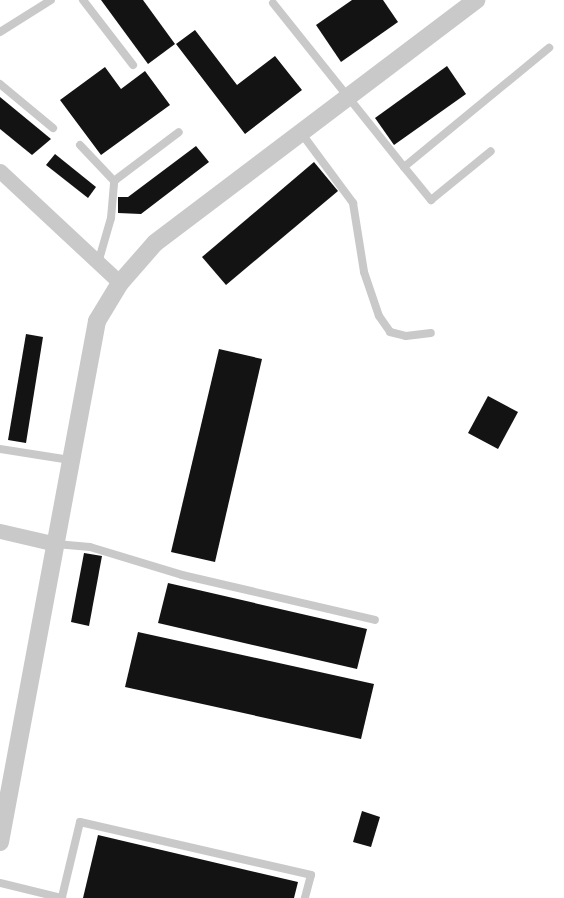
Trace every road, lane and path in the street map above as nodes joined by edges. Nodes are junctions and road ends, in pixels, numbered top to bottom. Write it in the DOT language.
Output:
graph roads {
  1 [pos="51,0"];
  2 [pos="83,0"];
  3 [pos="476,0"];
  4 [pos="273,3"];
  5 [pos="0,32"];
  6 [pos="549,48"];
  7 [pos="133,65"];
  8 [pos="0,84"];
  9 [pos="348,99"];
  10 [pos="54,128"];
  11 [pos="179,132"];
  12 [pos="302,134"];
  13 [pos="80,145"];
  14 [pos="491,150"];
  15 [pos="404,167"];
  16 [pos="0,171"];
  17 [pos="114,181"];
  18 [pos="98,262"];
  19 [pos="120,283"];
  20 [pos="431,333"];
  21 [pos="0,449"];
  22 [pos="71,460"];
  23 [pos="0,531"];
  24 [pos="56,544"];
  25 [pos="375,620"];
  26 [pos="0,842"];
  27 [pos="0,883"];
  28 [pos="62,898"];
  29 [pos="305,898"];
  1 -- 5 [label="lane"];
  2 -- 7 [label="lane"];
  3 -- 9 [label="street"];
  4 -- 9 [label="lane"];
  6 -- 15 [label="lane"];
  8 -- 10 [label="lane"];
  9 -- 12 [label="street"];
  9 -- 15 [label="lane"];
  11 -- 17 [label="lane"];
  12 -- 19 [label="street"];
  12 -- 20 [label="lane"];
  13 -- 17 [label="lane"];
  14 -- 15 [label="lane"];
  16 -- 18 [label="street"];
  17 -- 18 [label="lane"];
  18 -- 19 [label="street"];
  19 -- 22 [label="street"];
  21 -- 22 [label="lane"];
  22 -- 24 [label="street"];
  23 -- 24 [label="street"];
  24 -- 25 [label="lane"];
  24 -- 26 [label="street"];
  27 -- 28 [label="lane"];
  28 -- 29 [label="lane"];
}
